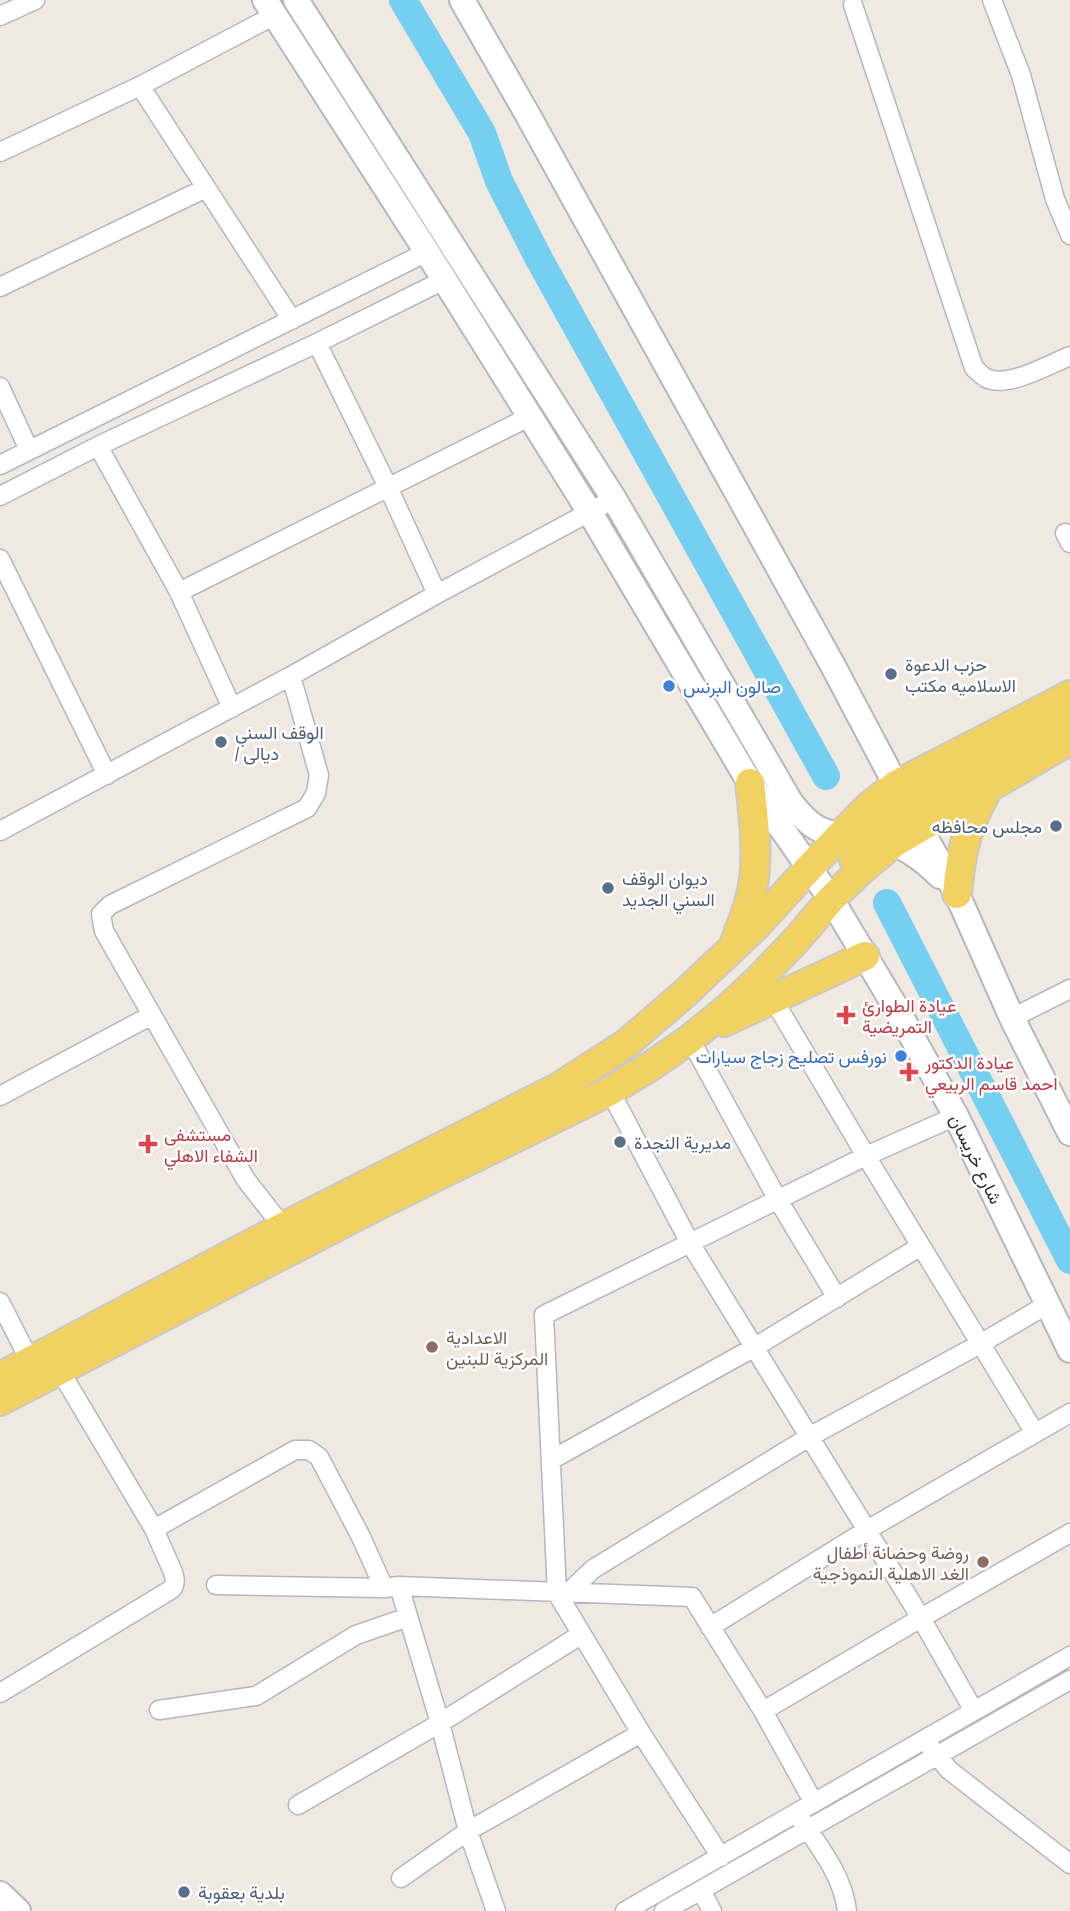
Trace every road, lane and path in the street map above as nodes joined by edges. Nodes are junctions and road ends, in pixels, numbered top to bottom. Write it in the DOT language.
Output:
graph roads {
  1 [pos="35,0"];
  2 [pos="296,0"];
  3 [pos="462,0"];
  4 [pos="992,0"];
  5 [pos="853,5"];
  6 [pos="270,8"];
  7 [pos="0,16"];
  8 [pos="141,86"];
  9 [pos="0,152"];
  10 [pos="206,188"];
  11 [pos="1070,235"];
  12 [pos="427,253"];
  13 [pos="444,279"];
  14 [pos="0,287"];
  15 [pos="292,320"];
  16 [pos="317,343"];
  17 [pos="1070,356"];
  18 [pos="0,387"];
  19 [pos="529,417"];
  20 [pos="98,446"];
  21 [pos="29,450"];
  22 [pos="0,465"];
  23 [pos="388,486"];
  24 [pos="0,496"];
  25 [pos="614,499"];
  26 [pos="589,511"];
  27 [pos="0,559"];
  28 [pos="179,592"];
  29 [pos="438,594"];
  30 [pos="292,676"];
  31 [pos="1070,695"];
  32 [pos="232,708"];
  33 [pos="1070,709"];
  34 [pos="1070,740"];
  35 [pos="107,775"];
  36 [pos="750,783"];
  37 [pos="987,790"];
  38 [pos="908,807"];
  39 [pos="0,831"];
  40 [pos="841,835"];
  41 [pos="883,840"];
  42 [pos="809,868"];
  43 [pos="957,894"];
  44 [pos="831,899"];
  45 [pos="733,950"];
  46 [pos="865,956"];
  47 [pos="1070,989"];
  48 [pos="774,999"];
  49 [pos="152,1015"];
  50 [pos="1012,1018"];
  51 [pos="690,1038"];
  52 [pos="610,1091"];
  53 [pos="0,1096"];
  54 [pos="956,1116"];
  55 [pos="1070,1133"];
  56 [pos="866,1156"];
  57 [pos="778,1200"];
  58 [pos="283,1227"];
  59 [pos="690,1243"];
  60 [pos="921,1246"];
  61 [pos="837,1298"];
  62 [pos="0,1302"];
  63 [pos="1048,1304"];
  64 [pos="980,1343"];
  65 [pos="755,1348"];
  66 [pos="1070,1350"];
  67 [pos="46,1361"];
  68 [pos="0,1377"];
  69 [pos="0,1401"];
  70 [pos="1070,1413"];
  71 [pos="1035,1433"];
  72 [pos="809,1437"];
  73 [pos="551,1460"];
  74 [pos="154,1529"];
  75 [pos="867,1530"];
  76 [pos="1070,1533"];
  77 [pos="215,1585"];
  78 [pos="391,1587"];
  79 [pos="564,1592"];
  80 [pos="408,1617"];
  81 [pos="921,1618"];
  82 [pos="710,1627"];
  83 [pos="582,1634"];
  84 [pos="1070,1656"];
  85 [pos="1070,1680"];
  86 [pos="0,1693"];
  87 [pos="159,1710"];
  88 [pos="763,1711"];
  89 [pos="974,1711"];
  90 [pos="440,1723"];
  91 [pos="640,1733"];
  92 [pos="926,1738"];
  93 [pos="936,1756"];
  94 [pos="814,1803"];
  95 [pos="298,1805"];
  96 [pos="796,1813"];
  97 [pos="808,1830"];
  98 [pos="468,1831"];
  99 [pos="721,1857"];
  100 [pos="1070,1864"];
  101 [pos="401,1878"];
  102 [pos="701,1890"];
  103 [pos="0,1894"];
  104 [pos="18,1911"];
  105 [pos="496,1911"];
  106 [pos="625,1911"];
  107 [pos="664,1911"];
  108 [pos="712,1911"];
  109 [pos="847,1911"];
  1 -- 7 [label="street"];
  2 -- 25 [label="street"];
  3 -- 38 [label="street"];
  4 -- 11 [label="street"];
  5 -- 17 [label="street"];
  6 -- 8 [label="street"];
  6 -- 12 [label="street, شارع خريسان"];
  8 -- 9 [label="street"];
  8 -- 10 [label="street"];
  10 -- 14 [label="street"];
  10 -- 15 [label="street"];
  12 -- 13 [label="street, شارع خريسان"];
  12 -- 15 [label="street"];
  13 -- 16 [label="street"];
  13 -- 19 [label="street, شارع خريسان"];
  15 -- 21 [label="street"];
  16 -- 20 [label="street"];
  16 -- 23 [label="street"];
  18 -- 21 [label="street"];
  19 -- 23 [label="street"];
  19 -- 26 [label="street, شارع خريسان"];
  20 -- 24 [label="street"];
  20 -- 28 [label="street"];
  21 -- 22 [label="street"];
  23 -- 28 [label="street"];
  23 -- 29 [label="street"];
  25 -- 26 [label="street"];
  25 -- 40 [label="street"];
  26 -- 29 [label="street"];
  26 -- 36 [label="street, شارع خريسان"];
  27 -- 35 [label="street"];
  28 -- 32 [label="street"];
  29 -- 30 [label="street"];
  30 -- 32 [label="street"];
  30 -- 49 [label="street"];
  31 -- 38 [label="main road"];
  32 -- 35 [label="street"];
  33 -- 38 [label="main road"];
  34 -- 37 [label="main road"];
  35 -- 39 [label="street"];
  36 -- 42 [label="street, شارع خريسان"];
  36 -- 45 [label="main road"];
  37 -- 38 [label="main road"];
  37 -- 43 [label="main road"];
  38 -- 40 [label="main road"];
  38 -- 41 [label="main road"];
  38 -- 43 [label="street"];
  40 -- 41 [label="street"];
  40 -- 42 [label="main road"];
  41 -- 43 [label="street"];
  41 -- 44 [label="main road"];
  42 -- 44 [label="street, شارع خريسان"];
  42 -- 45 [label="main road"];
  43 -- 50 [label="street"];
  44 -- 46 [label="street, شارع خريسان"];
  44 -- 51 [label="main road"];
  45 -- 58 [label="main road"];
  46 -- 48 [label="main road"];
  46 -- 54 [label="street, شارع خريسان"];
  47 -- 50 [label="street"];
  48 -- 51 [label="main road"];
  48 -- 56 [label="street"];
  49 -- 53 [label="street"];
  49 -- 58 [label="street"];
  50 -- 55 [label="street"];
  51 -- 52 [label="main road"];
  51 -- 57 [label="street"];
  52 -- 59 [label="street"];
  52 -- 67 [label="main road"];
  54 -- 56 [label="street"];
  54 -- 63 [label="street, شارع خريسان"];
  56 -- 57 [label="street"];
  56 -- 60 [label="street"];
  57 -- 59 [label="street"];
  57 -- 61 [label="street"];
  58 -- 67 [label="main road"];
  59 -- 65 [label="street"];
  59 -- 73 [label="street"];
  60 -- 61 [label="street"];
  60 -- 64 [label="street"];
  61 -- 65 [label="street"];
  62 -- 67 [label="street"];
  63 -- 64 [label="street"];
  63 -- 66 [label="street, شارع خريسان"];
  64 -- 71 [label="street"];
  64 -- 72 [label="street"];
  65 -- 72 [label="street"];
  65 -- 73 [label="street"];
  67 -- 68 [label="main road"];
  67 -- 69 [label="main road"];
  67 -- 74 [label="street"];
  70 -- 71 [label="street"];
  71 -- 75 [label="street"];
  72 -- 75 [label="street"];
  72 -- 79 [label="street"];
  73 -- 79 [label="street"];
  74 -- 78 [label="street"];
  74 -- 86 [label="street"];
  75 -- 81 [label="street"];
  75 -- 82 [label="street"];
  76 -- 81 [label="street"];
  77 -- 78 [label="street"];
  78 -- 79 [label="street"];
  78 -- 80 [label="street"];
  79 -- 82 [label="street"];
  79 -- 83 [label="street"];
  80 -- 87 [label="street"];
  80 -- 90 [label="street"];
  81 -- 88 [label="street"];
  81 -- 89 [label="street"];
  82 -- 88 [label="street"];
  83 -- 90 [label="street"];
  83 -- 91 [label="street"];
  84 -- 89 [label="street"];
  85 -- 93 [label="street"];
  88 -- 94 [label="street"];
  89 -- 92 [label="street"];
  90 -- 95 [label="street"];
  90 -- 98 [label="street"];
  91 -- 98 [label="street"];
  91 -- 99 [label="street"];
  92 -- 93 [label="street"];
  92 -- 94 [label="street"];
  93 -- 97 [label="street"];
  93 -- 100 [label="street"];
  94 -- 96 [label="street"];
  96 -- 97 [label="street"];
  96 -- 99 [label="street"];
  97 -- 102 [label="street"];
  97 -- 109 [label="street"];
  98 -- 101 [label="street"];
  98 -- 105 [label="street"];
  99 -- 106 [label="street"];
  102 -- 107 [label="street"];
  102 -- 108 [label="street"];
  103 -- 104 [label="street"];
}
